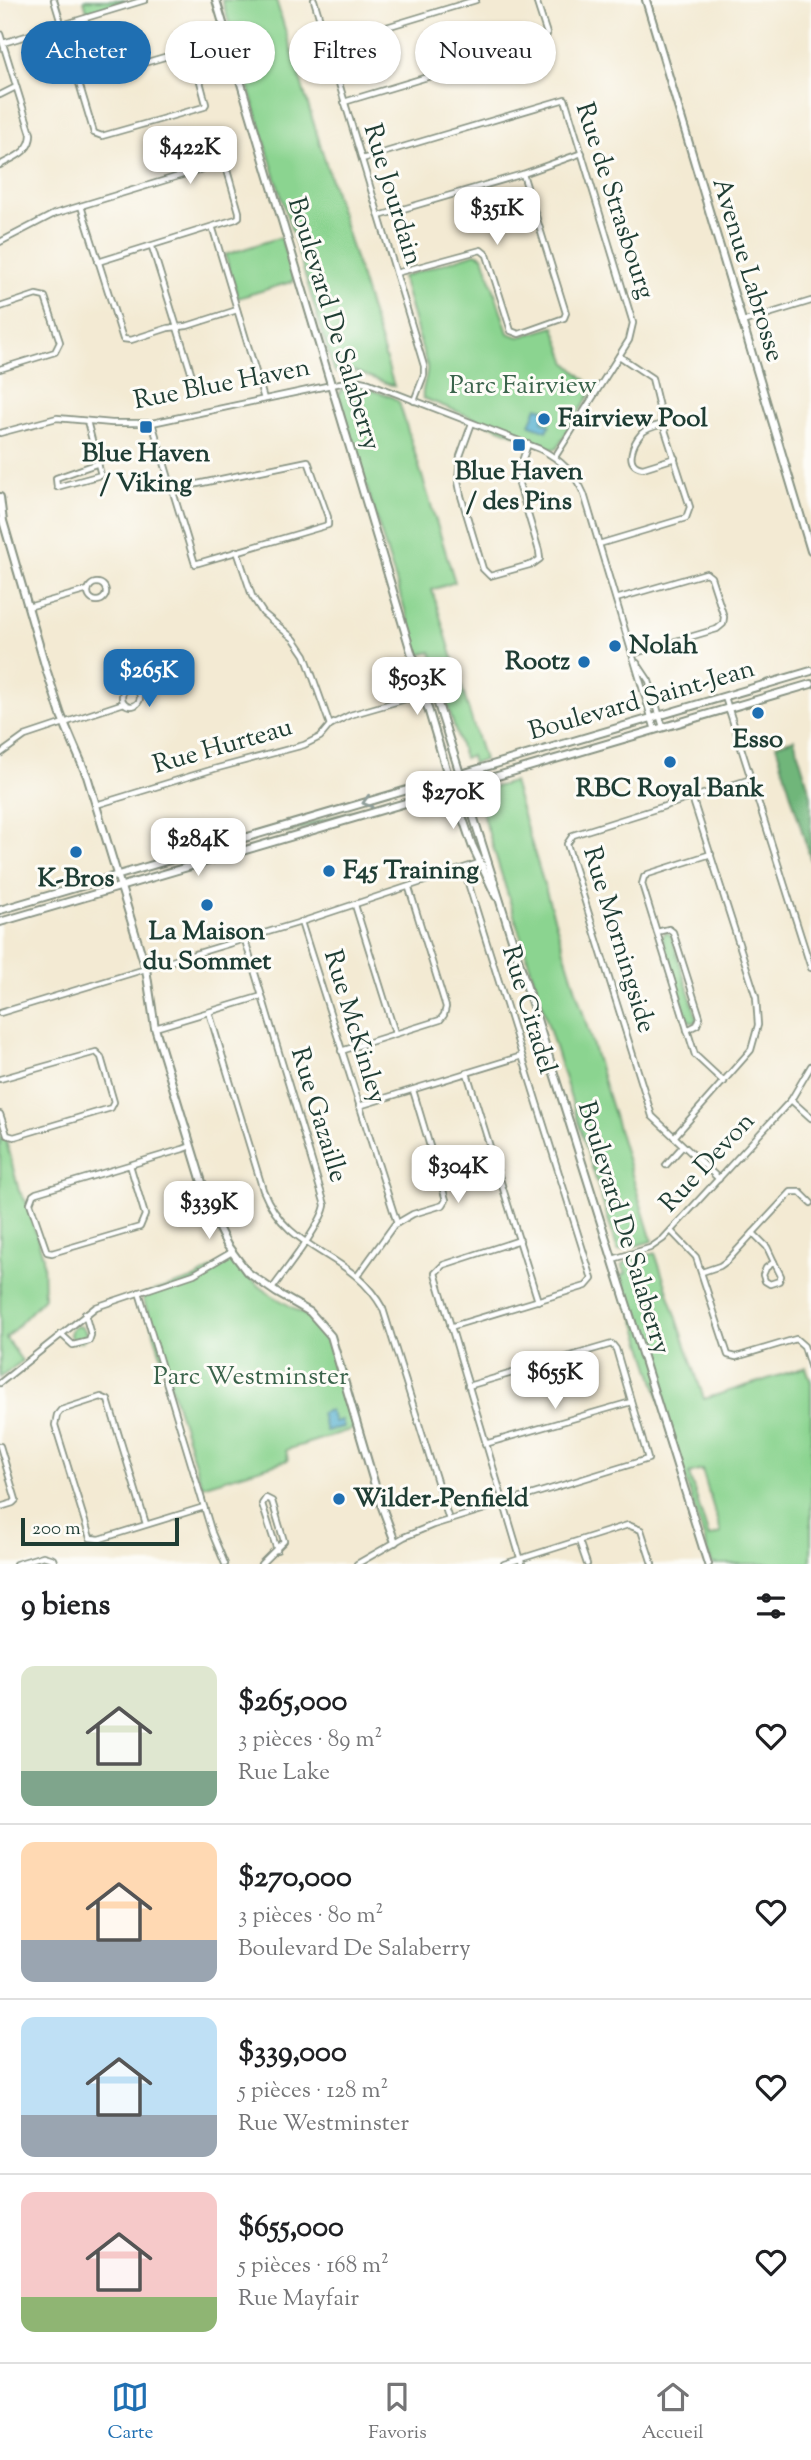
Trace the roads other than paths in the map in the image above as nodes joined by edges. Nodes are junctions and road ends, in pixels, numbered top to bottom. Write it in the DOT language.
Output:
graph roads {
  1 [pos="54,0"];
  2 [pos="145,0"];
  3 [pos="216,0"];
  4 [pos="314,0"];
  5 [pos="476,0"];
  6 [pos="536,0"];
  7 [pos="646,0"];
  8 [pos="60,21"];
  9 [pos="74,21"];
  10 [pos="320,21"];
  11 [pos="401,23"];
  12 [pos="0,34"];
  13 [pos="21,37"];
  14 [pos="2,43"];
  15 [pos="79,82"];
  16 [pos="339,84"];
  17 [pos="16,87"];
  18 [pos="0,95"];
  19 [pos="345,102"];
  20 [pos="582,153"];
  21 [pos="362,159"];
  22 [pos="0,165"];
  23 [pos="523,174"];
  24 [pos="81,206"];
  25 [pos="379,216"];
  26 [pos="213,228"];
  27 [pos="0,242"];
  28 [pos="152,247"];
  29 [pos="98,262"];
  30 [pos="396,273"];
  31 [pos="811,302"];
  32 [pos="0,307"];
  33 [pos="237,310"];
  34 [pos="742,322"];
  35 [pos="178,327"];
  36 [pos="619,356"];
  37 [pos="0,369"];
  38 [pos="194,382"];
  39 [pos="331,384"];
  40 [pos="264,399"];
  41 [pos="414,401"];
  42 [pos="87,421"];
  43 [pos="152,423"];
  44 [pos="472,423"];
  45 [pos="663,424"];
  46 [pos="0,433"];
  47 [pos="528,444"];
  48 [pos="555,457"];
  49 [pos="675,458"];
  50 [pos="99,463"];
  51 [pos="173,489"];
  52 [pos="0,497"];
  53 [pos="1,522"];
  54 [pos="599,544"];
  55 [pos="237,551"];
  56 [pos="811,551"];
  57 [pos="88,590"];
  58 [pos="616,599"];
  59 [pos="27,607"];
  60 [pos="633,657"];
  61 [pos="414,658"];
  62 [pos="811,671"];
  63 [pos="811,684"];
  64 [pos="434,691"];
  65 [pos="424,694"];
  66 [pos="725,697"];
  67 [pos="124,704"];
  68 [pos="729,708"];
  69 [pos="660,716"];
  70 [pos="651,719"];
  71 [pos="65,723"];
  72 [pos="330,725"];
  73 [pos="663,727"];
  74 [pos="655,730"];
  75 [pos="0,754"];
  76 [pos="460,775"];
  77 [pos="449,778"];
  78 [pos="751,779"];
  79 [pos="463,786"];
  80 [pos="453,789"];
  81 [pos="692,797"];
  82 [pos="96,805"];
  83 [pos="272,830"];
  84 [pos="254,848"];
  85 [pos="710,855"];
  86 [pos="479,863"];
  87 [pos="464,870"];
  88 [pos="117,875"];
  89 [pos="121,886"];
  90 [pos="409,888"];
  91 [pos="500,904"];
  92 [pos="355,905"];
  93 [pos="0,910"];
  94 [pos="0,922"];
  95 [pos="301,922"];
  96 [pos="657,932"];
  97 [pos="245,940"];
  98 [pos="811,968"];
  99 [pos="146,969"];
  100 [pos="262,996"];
  101 [pos="209,1012"];
  102 [pos="0,1013"];
  103 [pos="155,1028"];
  104 [pos="687,1030"];
  105 [pos="396,1033"];
  106 [pos="341,1051"];
  107 [pos="522,1056"];
  108 [pos="811,1066"];
  109 [pos="467,1073"];
  110 [pos="0,1079"];
  111 [pos="724,1082"];
  112 [pos="413,1090"];
  113 [pos="791,1100"];
  114 [pos="359,1106"];
  115 [pos="0,1114"];
  116 [pos="811,1118"];
  117 [pos="674,1137"];
  118 [pos="191,1146"];
  119 [pos="683,1146"];
  120 [pos="130,1165"];
  121 [pos="666,1165"];
  122 [pos="719,1179"];
  123 [pos="811,1203"];
  124 [pos="397,1223"];
  125 [pos="671,1231"];
  126 [pos="754,1233"];
  127 [pos="520,1240"];
  128 [pos="305,1243"];
  129 [pos="232,1252"];
  130 [pos="613,1259"];
  131 [pos="774,1262"];
  132 [pos="702,1272"];
  133 [pos="358,1275"];
  134 [pos="271,1290"];
  135 [pos="139,1292"];
  136 [pos="538,1300"];
  137 [pos="85,1314"];
  138 [pos="450,1327"];
  139 [pos="61,1334"];
  140 [pos="811,1370"];
  141 [pos="0,1383"];
  142 [pos="468,1386"];
  143 [pos="631,1402"];
  144 [pos="485,1444"];
  145 [pos="0,1446"];
  146 [pos="504,1504"];
  147 [pos="0,1507"];
  148 [pos="204,1507"];
  149 [pos="449,1520"];
  150 [pos="146,1524"];
  151 [pos="579,1541"];
  152 [pos="395,1542"];
  153 [pos="277,1550"];
  154 [pos="521,1561"];
  155 [pos="16,1564"];
  156 [pos="55,1564"];
  157 [pos="225,1564"];
  158 [pos="261,1564"];
  159 [pos="358,1564"];
  160 [pos="503,1564"];
  161 [pos="587,1564"];
  162 [pos="652,1564"];
  163 [pos="708,1564"];
  1 -- 8 [label="street"];
  2 -- 9 [label="street"];
  3 -- 39 [label="street, Boulevard De Salaberry"];
  4 -- 10 [label="street, Rue Jourdain"];
  5 -- 11 [label="street"];
  6 -- 19 [label="street"];
  7 -- 34 [label="street, Avenue Labrosse"];
  12 -- 14 [label="street"];
  13 -- 14 [label="street"];
  14 -- 17 [label="street"];
  15 -- 15 [label="street"];
  16 -- 19 [label="street, Rue Jourdain"];
  17 -- 18 [label="street"];
  17 -- 22 [label="street"];
  19 -- 21 [label="street, Rue Jourdain"];
  20 -- 21 [label="street, Rue de Strasbourg"];
  20 -- 23 [label="street"];
  20 -- 36 [label="street, Rue de Strasbourg"];
  21 -- 25 [label="street, Rue Jourdain"];
  23 -- 25 [label="street"];
  23 -- 30 [label="street"];
  24 -- 26 [label="street"];
  24 -- 27 [label="street"];
  24 -- 29 [label="street"];
  25 -- 30 [label="street, Rue Jourdain"];
  26 -- 28 [label="street"];
  26 -- 33 [label="street"];
  28 -- 29 [label="street"];
  28 -- 35 [label="street"];
  29 -- 35 [label="street"];
  30 -- 41 [label="street, Rue Jourdain"];
  31 -- 34 [label="street"];
  32 -- 37 [label="street"];
  33 -- 35 [label="street"];
  33 -- 40 [label="street"];
  34 -- 56 [label="street, Avenue Labrosse"];
  35 -- 38 [label="street"];
  36 -- 45 [label="street"];
  36 -- 48 [label="street, Rue de Strasbourg"];
  39 -- 40 [label="street, Rue Blue Haven"];
  39 -- 41 [label="street, Rue Blue Haven"];
  39 -- 61 [label="street, Boulevard De Salaberry"];
  40 -- 43 [label="street, Rue Blue Haven"];
  41 -- 44 [label="street, Rue Blue Haven"];
  42 -- 43 [label="street, Rue Blue Haven"];
  42 -- 46 [label="street, Rue Blue Haven"];
  42 -- 50 [label="street"];
  43 -- 51 [label="street"];
  44 -- 47 [label="street, Rue Blue Haven"];
  44 -- 47 [label="street"];
  45 -- 49 [label="street"];
  45 -- 49 [label="street"];
  47 -- 48 [label="street, Rue Blue Haven"];
  48 -- 54 [label="street, Rue Blue Haven"];
  49 -- 54 [label="street"];
  50 -- 50 [label="street"];
  51 -- 55 [label="street"];
  51 -- 55 [label="street"];
  52 -- 53 [label="street"];
  53 -- 59 [label="street"];
  54 -- 58 [label="street, Rue Blue Haven"];
  55 -- 72 [label="street"];
  57 -- 57 [label="street"];
  57 -- 59 [label="street"];
  58 -- 60 [label="street, Rue Blue Haven"];
  58 -- 60 [label="street"];
  59 -- 71 [label="street"];
  60 -- 69 [label="street, Rue Blue Haven"];
  60 -- 70 [label="street, Rue Blue Haven"];
  61 -- 64 [label="street, Boulevard De Salaberry"];
  61 -- 65 [label="street, Boulevard De Salaberry"];
  62 -- 66 [label="street, Boulevard Saint-Jean"];
  63 -- 68 [label="street, Boulevard Saint-Jean"];
  64 -- 65 [label="street, Rue Hurteau"];
  64 -- 76 [label="street, Boulevard De Salaberry"];
  65 -- 72 [label="street, Rue Hurteau"];
  65 -- 77 [label="street, Boulevard De Salaberry"];
  66 -- 68 [label="street"];
  66 -- 69 [label="street, Boulevard Saint-Jean"];
  67 -- 67 [label="street"];
  67 -- 71 [label="street"];
  68 -- 73 [label="street, Boulevard Saint-Jean"];
  68 -- 78 [label="street"];
  69 -- 70 [label="street, Boulevard Saint-Jean"];
  69 -- 73 [label="street, Rue Blue Haven"];
  70 -- 74 [label="street, Rue Blue Haven"];
  70 -- 76 [label="street, Boulevard Saint-Jean"];
  71 -- 75 [label="street"];
  71 -- 82 [label="street"];
  72 -- 82 [label="street, Rue Hurteau"];
  73 -- 74 [label="street, Boulevard Saint-Jean"];
  74 -- 79 [label="street, Boulevard Saint-Jean"];
  76 -- 77 [label="street, Boulevard Saint-Jean"];
  76 -- 79 [label="street, Boulevard De Salaberry"];
  77 -- 80 [label="street, Boulevard De Salaberry"];
  77 -- 83 [label="street, Boulevard Saint-Jean, one-way"];
  78 -- 81 [label="street, Rue Morningside"];
  78 -- 98 [label="street"];
  79 -- 80 [label="street, Boulevard Saint-Jean"];
  79 -- 91 [label="street, Boulevard De Salaberry"];
  80 -- 84 [label="street, Boulevard Saint-Jean"];
  80 -- 86 [label="street, Boulevard De Salaberry"];
  81 -- 85 [label="street"];
  81 -- 117 [label="street, Rue Morningside"];
  82 -- 88 [label="street"];
  83 -- 84 [label="street"];
  83 -- 88 [label="street, Boulevard Saint-Jean"];
  84 -- 89 [label="street, Boulevard Saint-Jean"];
  85 -- 96 [label="street"];
  85 -- 111 [label="street"];
  86 -- 87 [label="street"];
  86 -- 91 [label="street, Boulevard De Salaberry"];
  87 -- 90 [label="street"];
  87 -- 107 [label="street, Rue Citadel"];
  88 -- 89 [label="street"];
  88 -- 93 [label="street, Boulevard Saint-Jean"];
  89 -- 94 [label="street, Boulevard Saint-Jean"];
  89 -- 99 [label="street"];
  90 -- 92 [label="street"];
  90 -- 105 [label="street"];
  91 -- 130 [label="street, Boulevard De Salaberry"];
  92 -- 95 [label="street"];
  92 -- 105 [label="street"];
  95 -- 97 [label="street"];
  95 -- 106 [label="street, Rue McKinley"];
  96 -- 104 [label="street"];
  96 -- 104 [label="street"];
  97 -- 99 [label="street"];
  97 -- 100 [label="street, Rue Gazaille"];
  99 -- 102 [label="street"];
  99 -- 103 [label="street"];
  100 -- 101 [label="street"];
  100 -- 128 [label="street, Rue Gazaille"];
  101 -- 103 [label="street"];
  101 -- 128 [label="street"];
  103 -- 118 [label="street"];
  104 -- 111 [label="street"];
  105 -- 106 [label="street"];
  106 -- 114 [label="street, Rue McKinley"];
  107 -- 109 [label="street"];
  107 -- 136 [label="street, Rue Citadel"];
  108 -- 113 [label="street, Rue Devon"];
  109 -- 112 [label="street"];
  109 -- 127 [label="street"];
  110 -- 115 [label="street"];
  111 -- 117 [label="street"];
  112 -- 114 [label="street"];
  112 -- 124 [label="street"];
  113 -- 116 [label="street"];
  113 -- 122 [label="street, Rue Devon"];
  114 -- 124 [label="street, Rue McKinley"];
  117 -- 119 [label="street, Rue Morningside"];
  118 -- 120 [label="street"];
  118 -- 129 [label="street"];
  119 -- 121 [label="street"];
  119 -- 122 [label="street, Rue Morningside"];
  120 -- 120 [label="street"];
  122 -- 125 [label="street, Rue Devon"];
  123 -- 126 [label="street"];
  124 -- 133 [label="street"];
  125 -- 130 [label="street, Rue Devon"];
  125 -- 132 [label="street"];
  126 -- 131 [label="street"];
  126 -- 132 [label="street"];
  127 -- 136 [label="street"];
  127 -- 138 [label="street"];
  128 -- 133 [label="street"];
  128 -- 134 [label="street, Rue Gazaille"];
  129 -- 134 [label="street"];
  129 -- 135 [label="street"];
  130 -- 163 [label="street, Boulevard De Salaberry"];
  131 -- 131 [label="street"];
  132 -- 140 [label="street"];
  133 -- 149 [label="street"];
  134 -- 152 [label="street"];
  135 -- 137 [label="street"];
  135 -- 148 [label="street"];
  136 -- 138 [label="street"];
  137 -- 139 [label="street"];
  137 -- 139 [label="street"];
  138 -- 142 [label="street"];
  139 -- 141 [label="street"];
  142 -- 143 [label="street"];
  142 -- 144 [label="street"];
  143 -- 144 [label="street"];
  143 -- 146 [label="street"];
  144 -- 146 [label="street"];
  145 -- 147 [label="street"];
  146 -- 149 [label="street"];
  146 -- 154 [label="street"];
  148 -- 150 [label="street"];
  148 -- 157 [label="street"];
  149 -- 152 [label="street"];
  150 -- 150 [label="street"];
  151 -- 154 [label="street"];
  151 -- 161 [label="street"];
  151 -- 162 [label="street"];
  152 -- 159 [label="street"];
  153 -- 153 [label="street"];
  153 -- 158 [label="street"];
  154 -- 160 [label="street"];
  155 -- 156 [label="street"];
}
